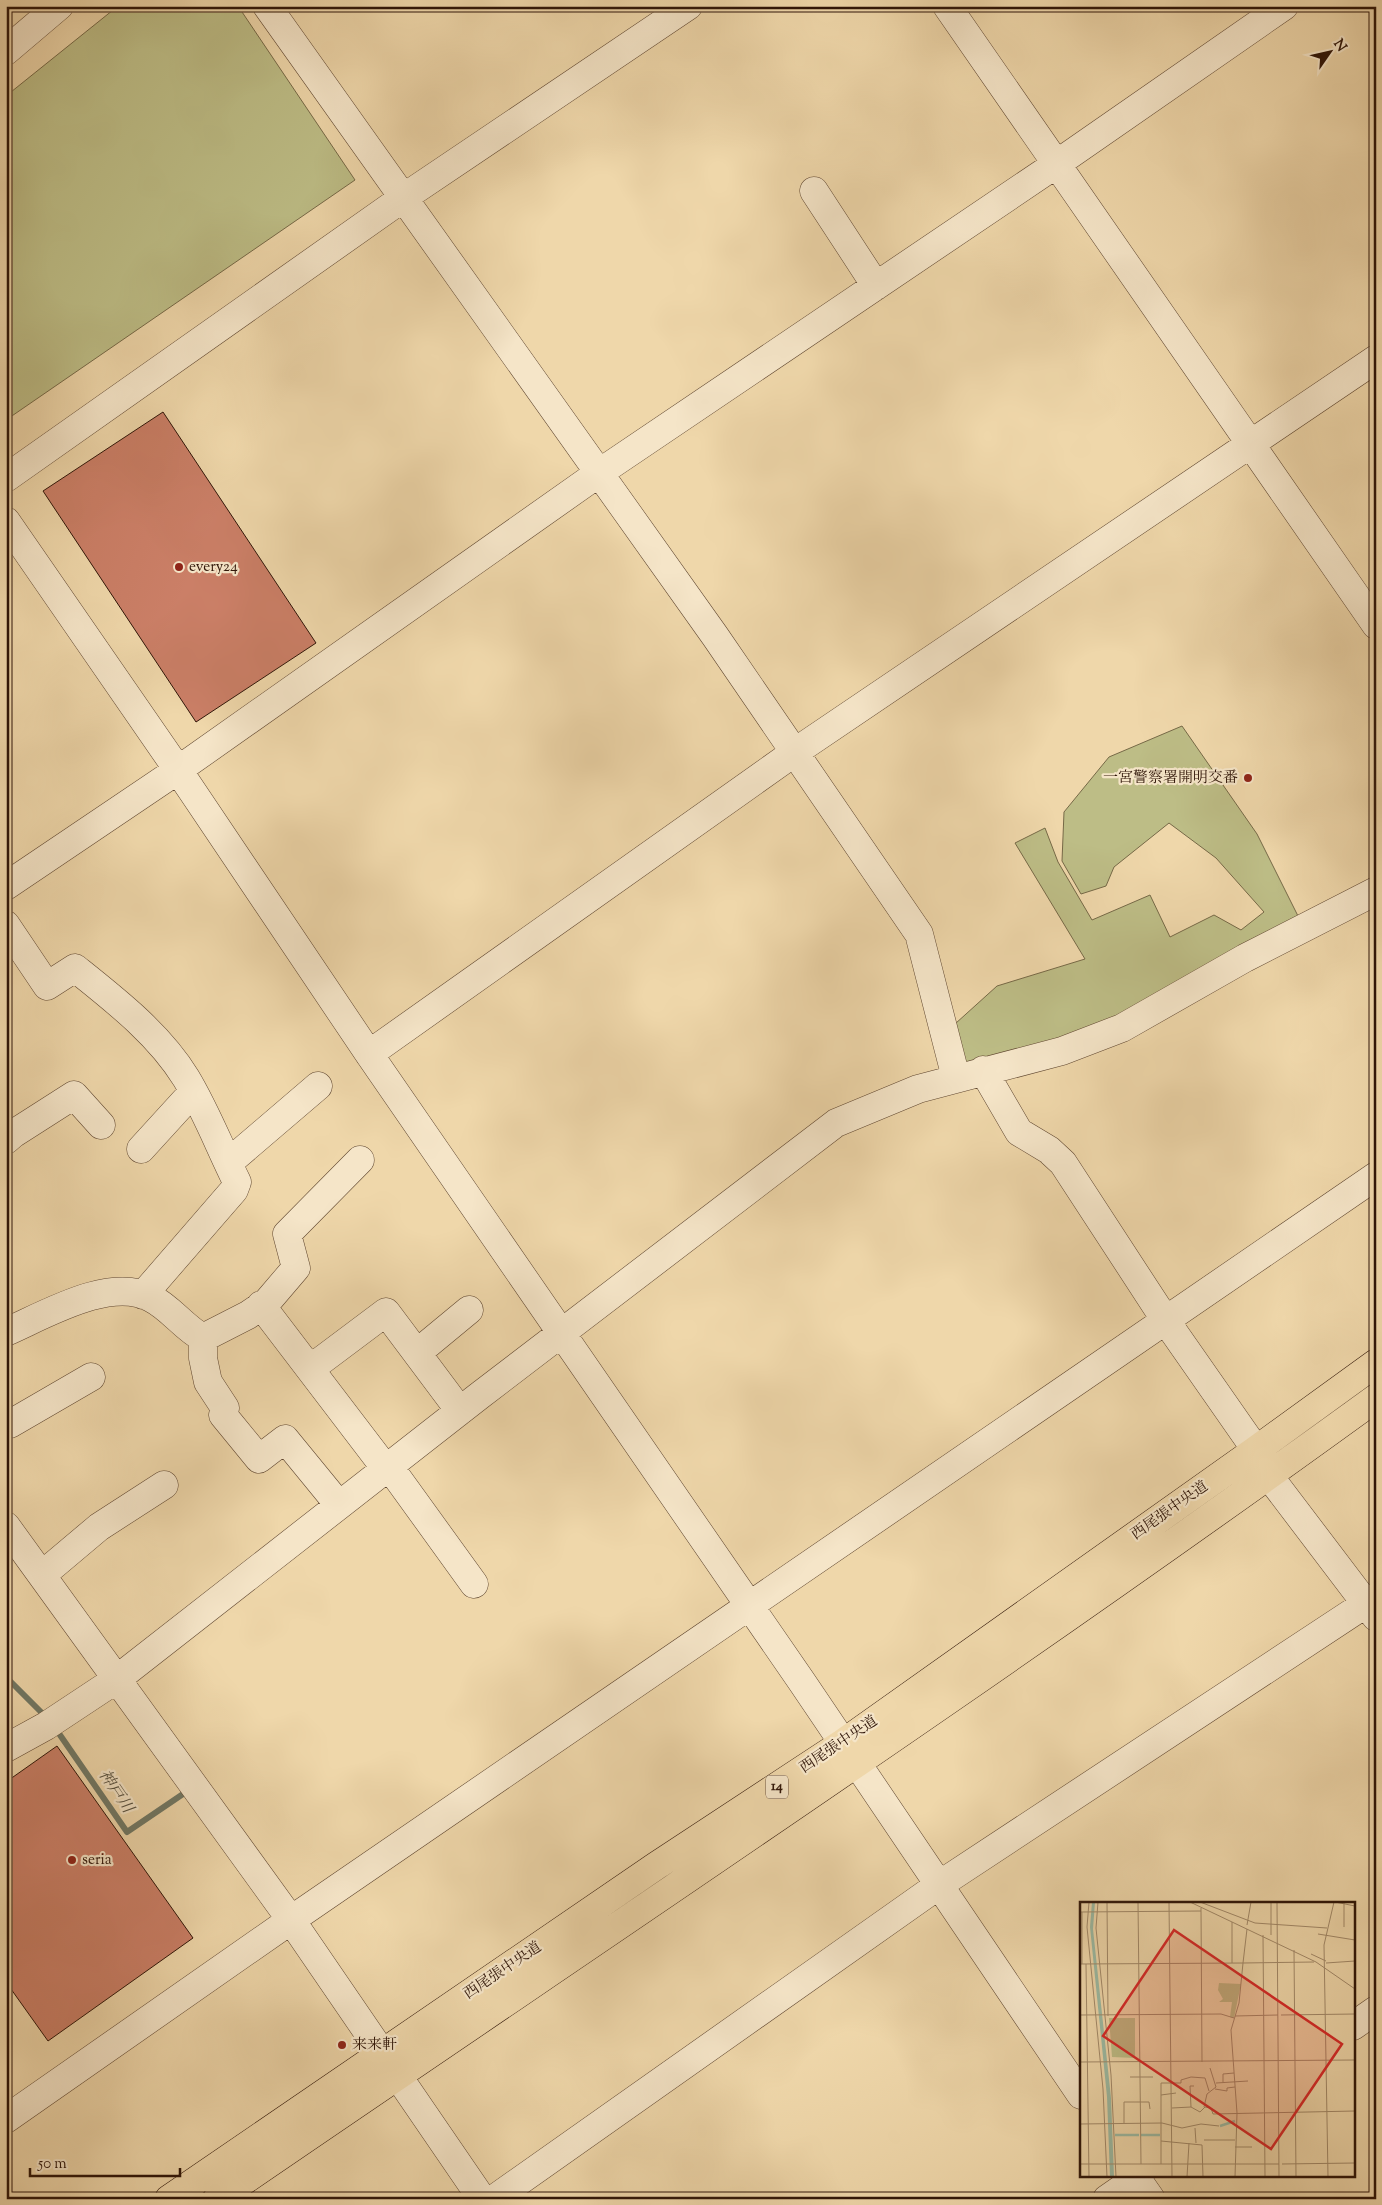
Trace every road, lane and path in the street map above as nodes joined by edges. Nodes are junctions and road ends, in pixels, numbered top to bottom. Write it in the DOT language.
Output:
graph roads {
  1 [pos="59,6"];
  2 [pos="267,6"];
  3 [pos="688,6"];
  4 [pos="947,6"];
  5 [pos="1284,6"];
  6 [pos="6,51"];
  7 [pos="1055,165"];
  8 [pos="814,191"];
  9 [pos="403,198"];
  10 [pos="876,286"];
  11 [pos="1376,359"];
  12 [pos="1251,445"];
  13 [pos="599,473"];
  14 [pos="6,478"];
  15 [pos="6,521"];
  16 [pos="1376,625"];
  17 [pos="795,752"];
  18 [pos="178,770"];
  19 [pos="6,886"];
  20 [pos="1376,891"];
  21 [pos="6,925"];
  22 [pos="369,1054"];
  23 [pos="983,1070"];
  24 [pos="956,1078"];
  25 [pos="318,1086"];
  26 [pos="193,1092"];
  27 [pos="101,1125"];
  28 [pos="6,1140"];
  29 [pos="141,1149"];
  30 [pos="360,1160"];
  31 [pos="228,1163"];
  32 [pos="1376,1176"];
  33 [pos="143,1295"];
  34 [pos="262,1305"];
  35 [pos="469,1310"];
  36 [pos="1166,1320"];
  37 [pos="6,1332"];
  38 [pos="562,1332"];
  39 [pos="203,1338"];
  40 [pos="417,1353"];
  41 [pos="1376,1363"];
  42 [pos="310,1369"];
  43 [pos="92,1377"];
  44 [pos="1376,1398"];
  45 [pos="460,1411"];
  46 [pos="7,1424"];
  47 [pos="1256,1450"];
  48 [pos="386,1469"];
  49 [pos="1269,1476"];
  50 [pos="164,1485"];
  51 [pos="339,1505"];
  52 [pos="6,1526"];
  53 [pos="42,1575"];
  54 [pos="474,1584"];
  55 [pos="750,1606"];
  56 [pos="1373,1606"];
  57 [pos="117,1679"];
  58 [pos="6,1748"];
  59 [pos="850,1753"];
  60 [pos="939,1885"];
  61 [pos="291,1920"];
  62 [pos="1376,2010"];
  63 [pos="1354,2025"];
  64 [pos="382,2052"];
  65 [pos="398,2075"];
  66 [pos="1080,2094"];
  67 [pos="6,2119"];
  68 [pos="1141,2182"];
  69 [pos="169,2199"];
  70 [pos="217,2199"];
  71 [pos="482,2199"];
  72 [pos="494,2199"];
  73 [pos="1107,2199"];
  1 -- 6 [label="street"];
  2 -- 9 [label="street"];
  3 -- 9 [label="street"];
  4 -- 7 [label="street"];
  5 -- 7 [label="street"];
  7 -- 10 [label="street"];
  7 -- 12 [label="street"];
  8 -- 10 [label="street"];
  9 -- 13 [label="street"];
  9 -- 14 [label="street"];
  10 -- 13 [label="street"];
  11 -- 12 [label="street"];
  12 -- 16 [label="street"];
  12 -- 17 [label="street"];
  13 -- 17 [label="street"];
  13 -- 18 [label="street"];
  15 -- 18 [label="street"];
  17 -- 22 [label="street"];
  17 -- 24 [label="street"];
  18 -- 19 [label="street"];
  18 -- 22 [label="street"];
  20 -- 23 [label="street"];
  21 -- 26 [label="street"];
  22 -- 38 [label="street"];
  23 -- 24 [label="street"];
  23 -- 36 [label="street"];
  24 -- 38 [label="street"];
  25 -- 31 [label="street"];
  26 -- 29 [label="street"];
  26 -- 31 [label="street"];
  27 -- 28 [label="street"];
  30 -- 34 [label="street"];
  31 -- 33 [label="street"];
  32 -- 36 [label="street"];
  33 -- 37 [label="street"];
  33 -- 39 [label="street"];
  34 -- 39 [label="street"];
  34 -- 42 [label="street"];
  35 -- 40 [label="street"];
  36 -- 47 [label="street"];
  36 -- 55 [label="street"];
  38 -- 45 [label="street"];
  38 -- 55 [label="street"];
  39 -- 51 [label="street"];
  40 -- 42 [label="street"];
  40 -- 45 [label="street"];
  41 -- 47 [label="main road, 西尾張中央道 / 14"];
  42 -- 48 [label="street"];
  43 -- 46 [label="street"];
  44 -- 49 [label="main road, 西尾張中央道 / 14"];
  45 -- 48 [label="street"];
  47 -- 59 [label="main road, 西尾張中央道 / 14"];
  48 -- 51 [label="street"];
  48 -- 54 [label="street"];
  49 -- 56 [label="street"];
  49 -- 59 [label="main road, 西尾張中央道 / 14"];
  50 -- 53 [label="street"];
  51 -- 57 [label="street"];
  52 -- 53 [label="street"];
  53 -- 57 [label="street"];
  55 -- 59 [label="street"];
  55 -- 61 [label="street"];
  56 -- 60 [label="street"];
  57 -- 58 [label="street"];
  57 -- 61 [label="street"];
  59 -- 60 [label="street"];
  59 -- 64 [label="main road, 西尾張中央道 / 14"];
  59 -- 65 [label="main road, 西尾張中央道 / 14"];
  60 -- 66 [label="street"];
  60 -- 72 [label="street"];
  61 -- 64 [label="street"];
  61 -- 67 [label="street"];
  62 -- 63 [label="street"];
  64 -- 65 [label="street"];
  64 -- 69 [label="main road, 西尾張中央道 / 14"];
  65 -- 70 [label="main road, 西尾張中央道 / 14"];
  65 -- 71 [label="street"];
  68 -- 73 [label="street"];
}
